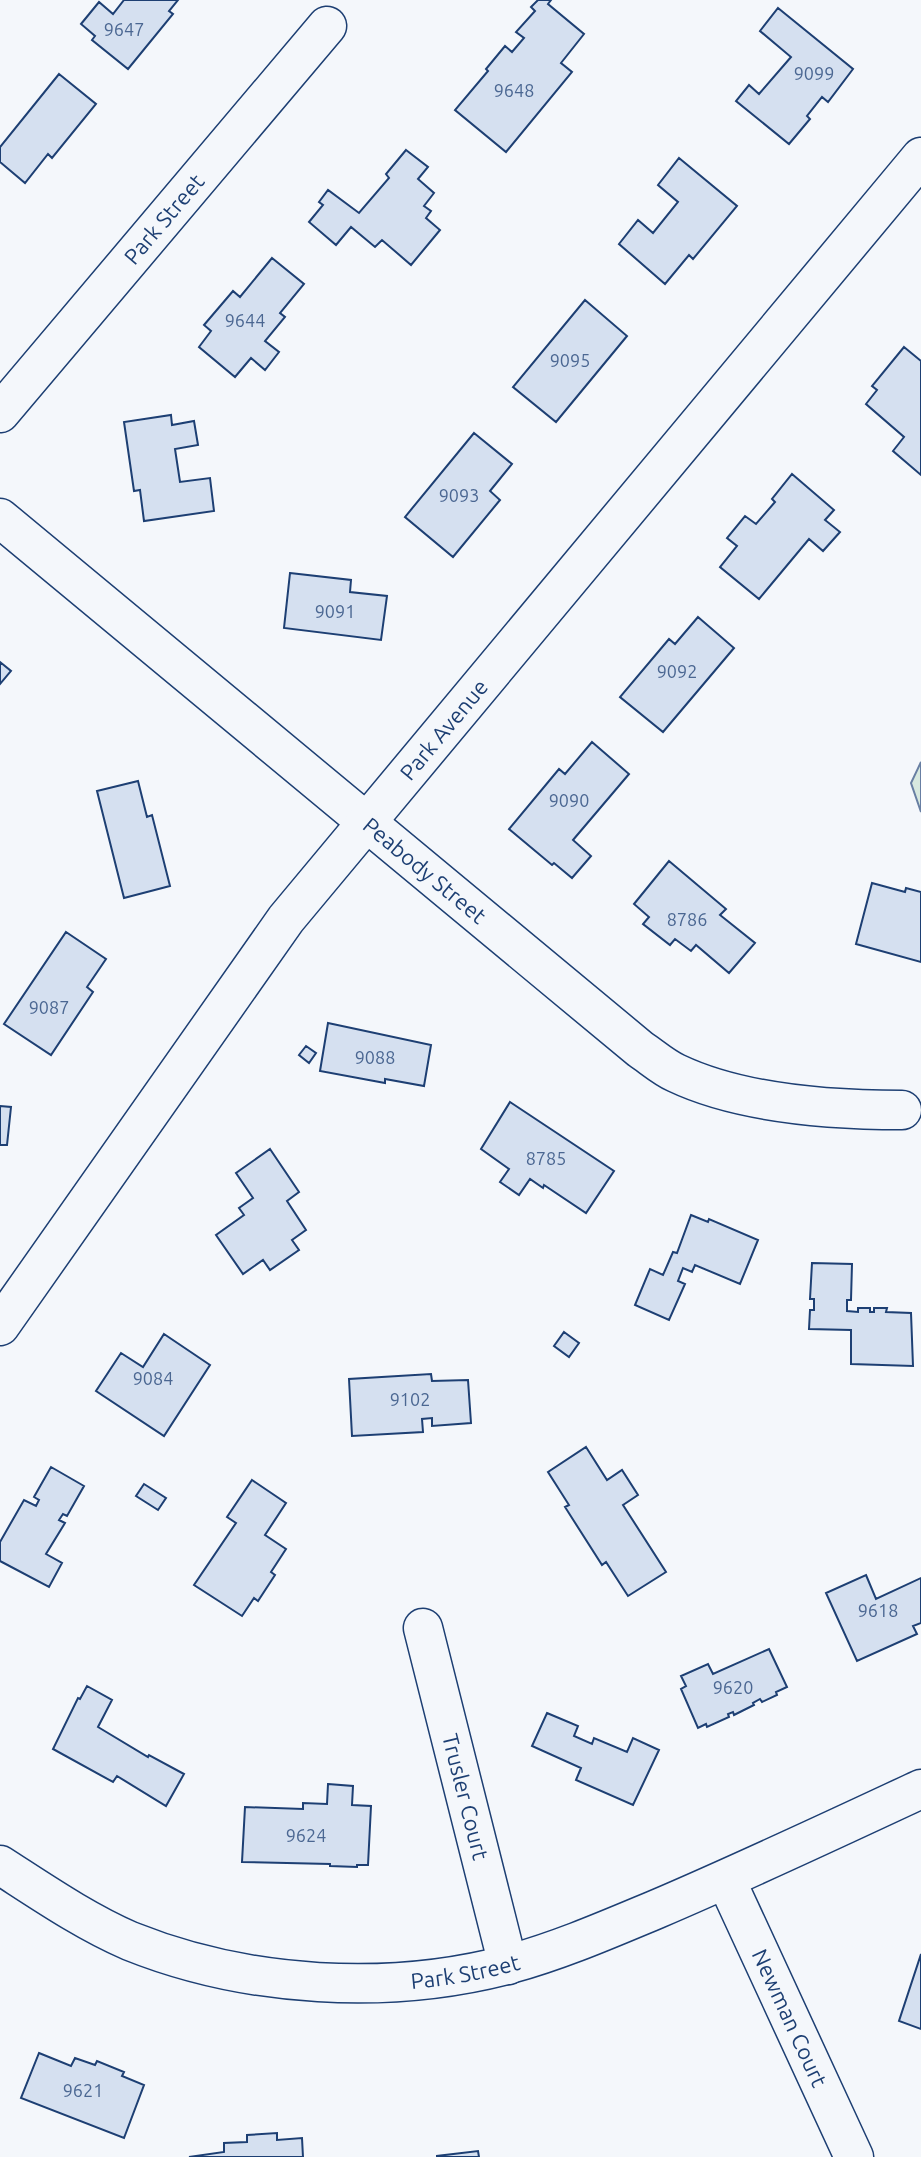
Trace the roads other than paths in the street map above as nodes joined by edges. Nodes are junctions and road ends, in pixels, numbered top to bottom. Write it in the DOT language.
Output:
graph roads {
  1 [pos="327,26"];
  2 [pos="921,157"];
  3 [pos="0,413"];
  4 [pos="0,518"];
  5 [pos="366,822"];
  6 [pos="902,1110"];
  7 [pos="0,1326"];
  8 [pos="423,1628"];
  9 [pos="921,1789"];
  10 [pos="0,1865"];
  11 [pos="726,1880"];
  12 [pos="508,1965"];
  13 [pos="854,2157"];
  1 -- 3 [label="street, Park Street"];
  2 -- 5 [label="street, Park Avenue"];
  4 -- 5 [label="street, Peabody Street"];
  5 -- 6 [label="street, Peabody Street"];
  5 -- 7 [label="street, Park Avenue"];
  8 -- 12 [label="street, Trusler Court"];
  9 -- 11 [label="street, Park Street"];
  10 -- 12 [label="street, Park Street"];
  11 -- 12 [label="street, Park Street"];
  11 -- 13 [label="street, Newman Court"];
}
